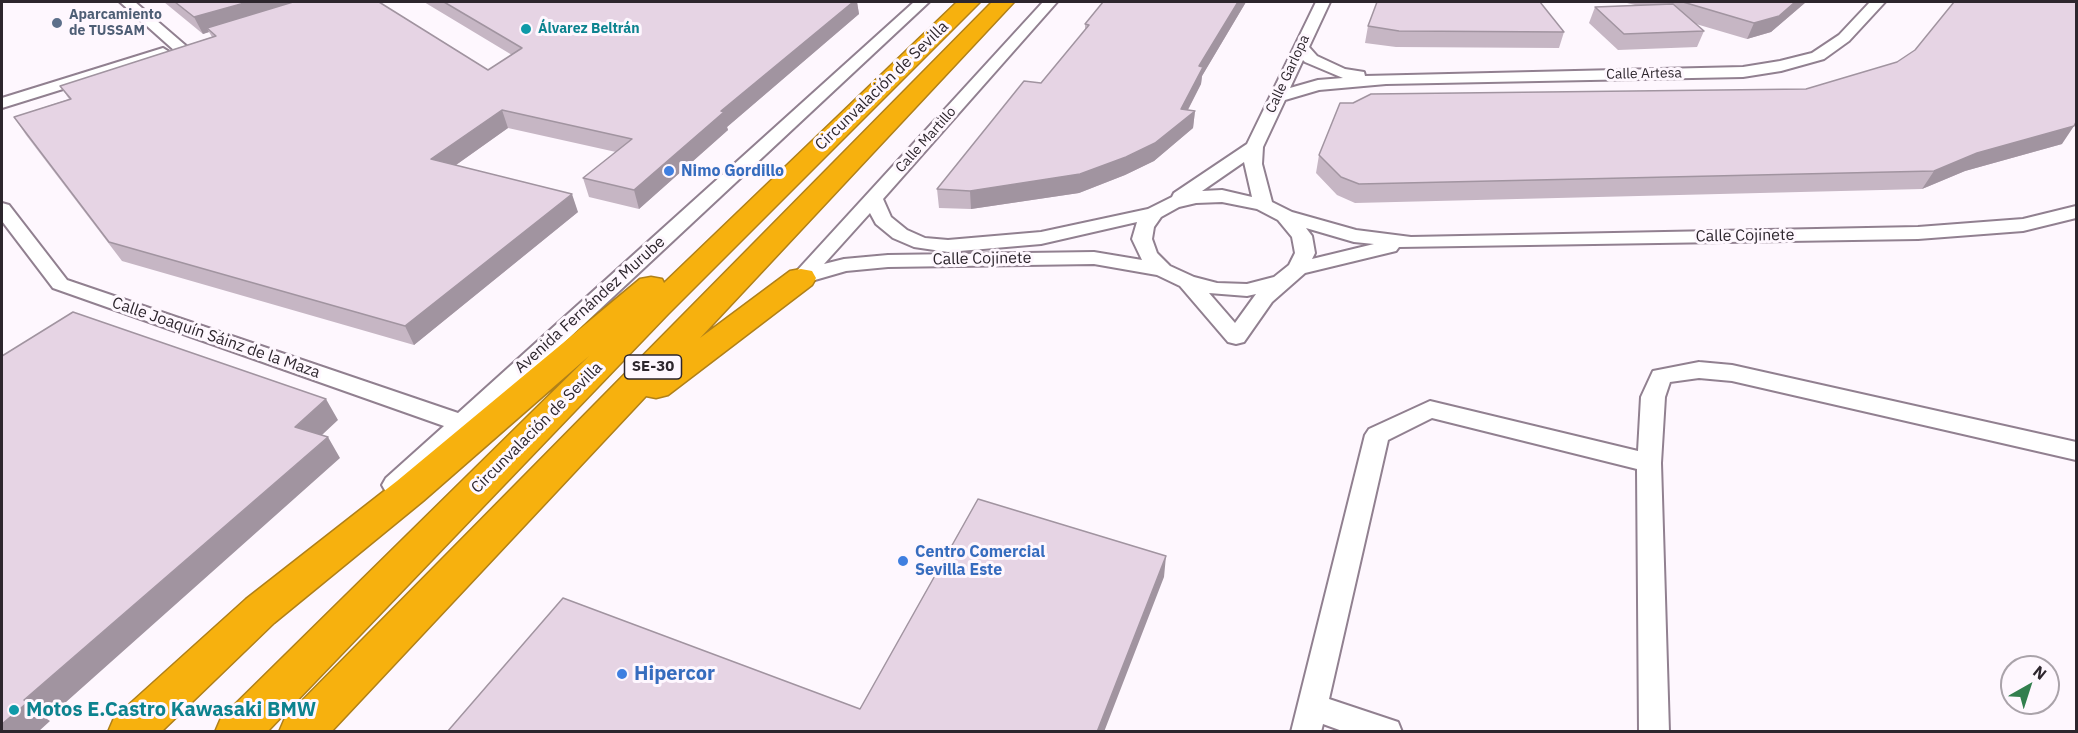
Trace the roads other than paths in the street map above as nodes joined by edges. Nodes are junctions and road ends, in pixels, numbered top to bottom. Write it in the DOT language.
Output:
graph roads {
  1 [pos="127,2"];
  2 [pos="922,2"];
  3 [pos="949,2"];
  4 [pos="969,2"];
  5 [pos="1003,2"];
  6 [pos="1050,2"];
  7 [pos="1323,2"];
  8 [pos="1878,2"];
  9 [pos="923,45"];
  10 [pos="1301,46"];
  11 [pos="1386,79"];
  12 [pos="1278,97"];
  13 [pos="2,103"];
  14 [pos="1254,147"];
  15 [pos="873,198"];
  16 [pos="764,201"];
  17 [pos="1172,203"];
  18 [pos="1263,205"];
  19 [pos="2,209"];
  20 [pos="2076,212"];
  21 [pos="1154,213"];
  22 [pos="1285,216"];
  23 [pos="2054,219"];
  24 [pos="2076,225"];
  25 [pos="1411,243"];
  26 [pos="1163,270"];
  27 [pos="1289,275"];
  28 [pos="801,278"];
  29 [pos="1187,282"];
  30 [pos="462,423"];
  31 [pos="2076,451"];
  32 [pos="569,454"];
  33 [pos="1649,463"];
  34 [pos="260,611"];
  35 [pos="1309,719"];
  36 [pos="130,732"];
  37 [pos="237,732"];
  38 [pos="301,732"];
  39 [pos="1387,732"];
  40 [pos="1654,732"];
  1 -- 13 [label="street"];
  2 -- 30 [label="street, Avenida Fernández Murube"];
  3 -- 9 [label="highway"];
  4 -- 9 [label="highway, Circunvalación de Sevilla / SE-30"];
  5 -- 32 [label="highway, Circunvalación de Sevilla / SE-30"];
  6 -- 15 [label="street, Calle Martillo"];
  7 -- 10 [label="street, Calle Garlopa"];
  8 -- 11 [label="street, Calle Artesa"];
  9 -- 16 [label="highway, Circunvalación de Sevilla / SE-30"];
  10 -- 11 [label="street, Calle Artesa"];
  10 -- 12 [label="street, Calle Garlopa"];
  11 -- 12 [label="street, Calle Artesa"];
  12 -- 14 [label="street, Calle Garlopa"];
  14 -- 17 [label="street"];
  14 -- 18 [label="street, Calle Garlopa"];
  15 -- 21 [label="street, Calle Cojinete"];
  15 -- 28 [label="street, Calle Martillo"];
  16 -- 34 [label="highway"];
  16 -- 37 [label="highway, Circunvalación de Sevilla / SE-30"];
  17 -- 18 [label="street"];
  17 -- 21 [label="street"];
  18 -- 22 [label="street"];
  19 -- 30 [label="street, Calle Joaquín Sáinz de la Maza"];
  20 -- 23 [label="street, Calle Cojinete"];
  21 -- 26 [label="street"];
  22 -- 25 [label="street, Calle Cojinete"];
  22 -- 27 [label="street"];
  23 -- 24 [label="street"];
  23 -- 25 [label="street, Calle Cojinete"];
  25 -- 27 [label="street, Calle Cojinete"];
  26 -- 28 [label="street, Calle Cojinete"];
  26 -- 29 [label="street"];
  27 -- 29 [label="street"];
  27 -- 29 [label="street"];
  28 -- 32 [label="highway"];
  30 -- 34 [label="street, Avenida Fernández Murube"];
  31 -- 33 [label="street"];
  32 -- 38 [label="highway, Circunvalación de Sevilla / SE-30"];
  33 -- 35 [label="street"];
  33 -- 40 [label="street"];
  34 -- 36 [label="highway"];
  35 -- 39 [label="street"];
}
